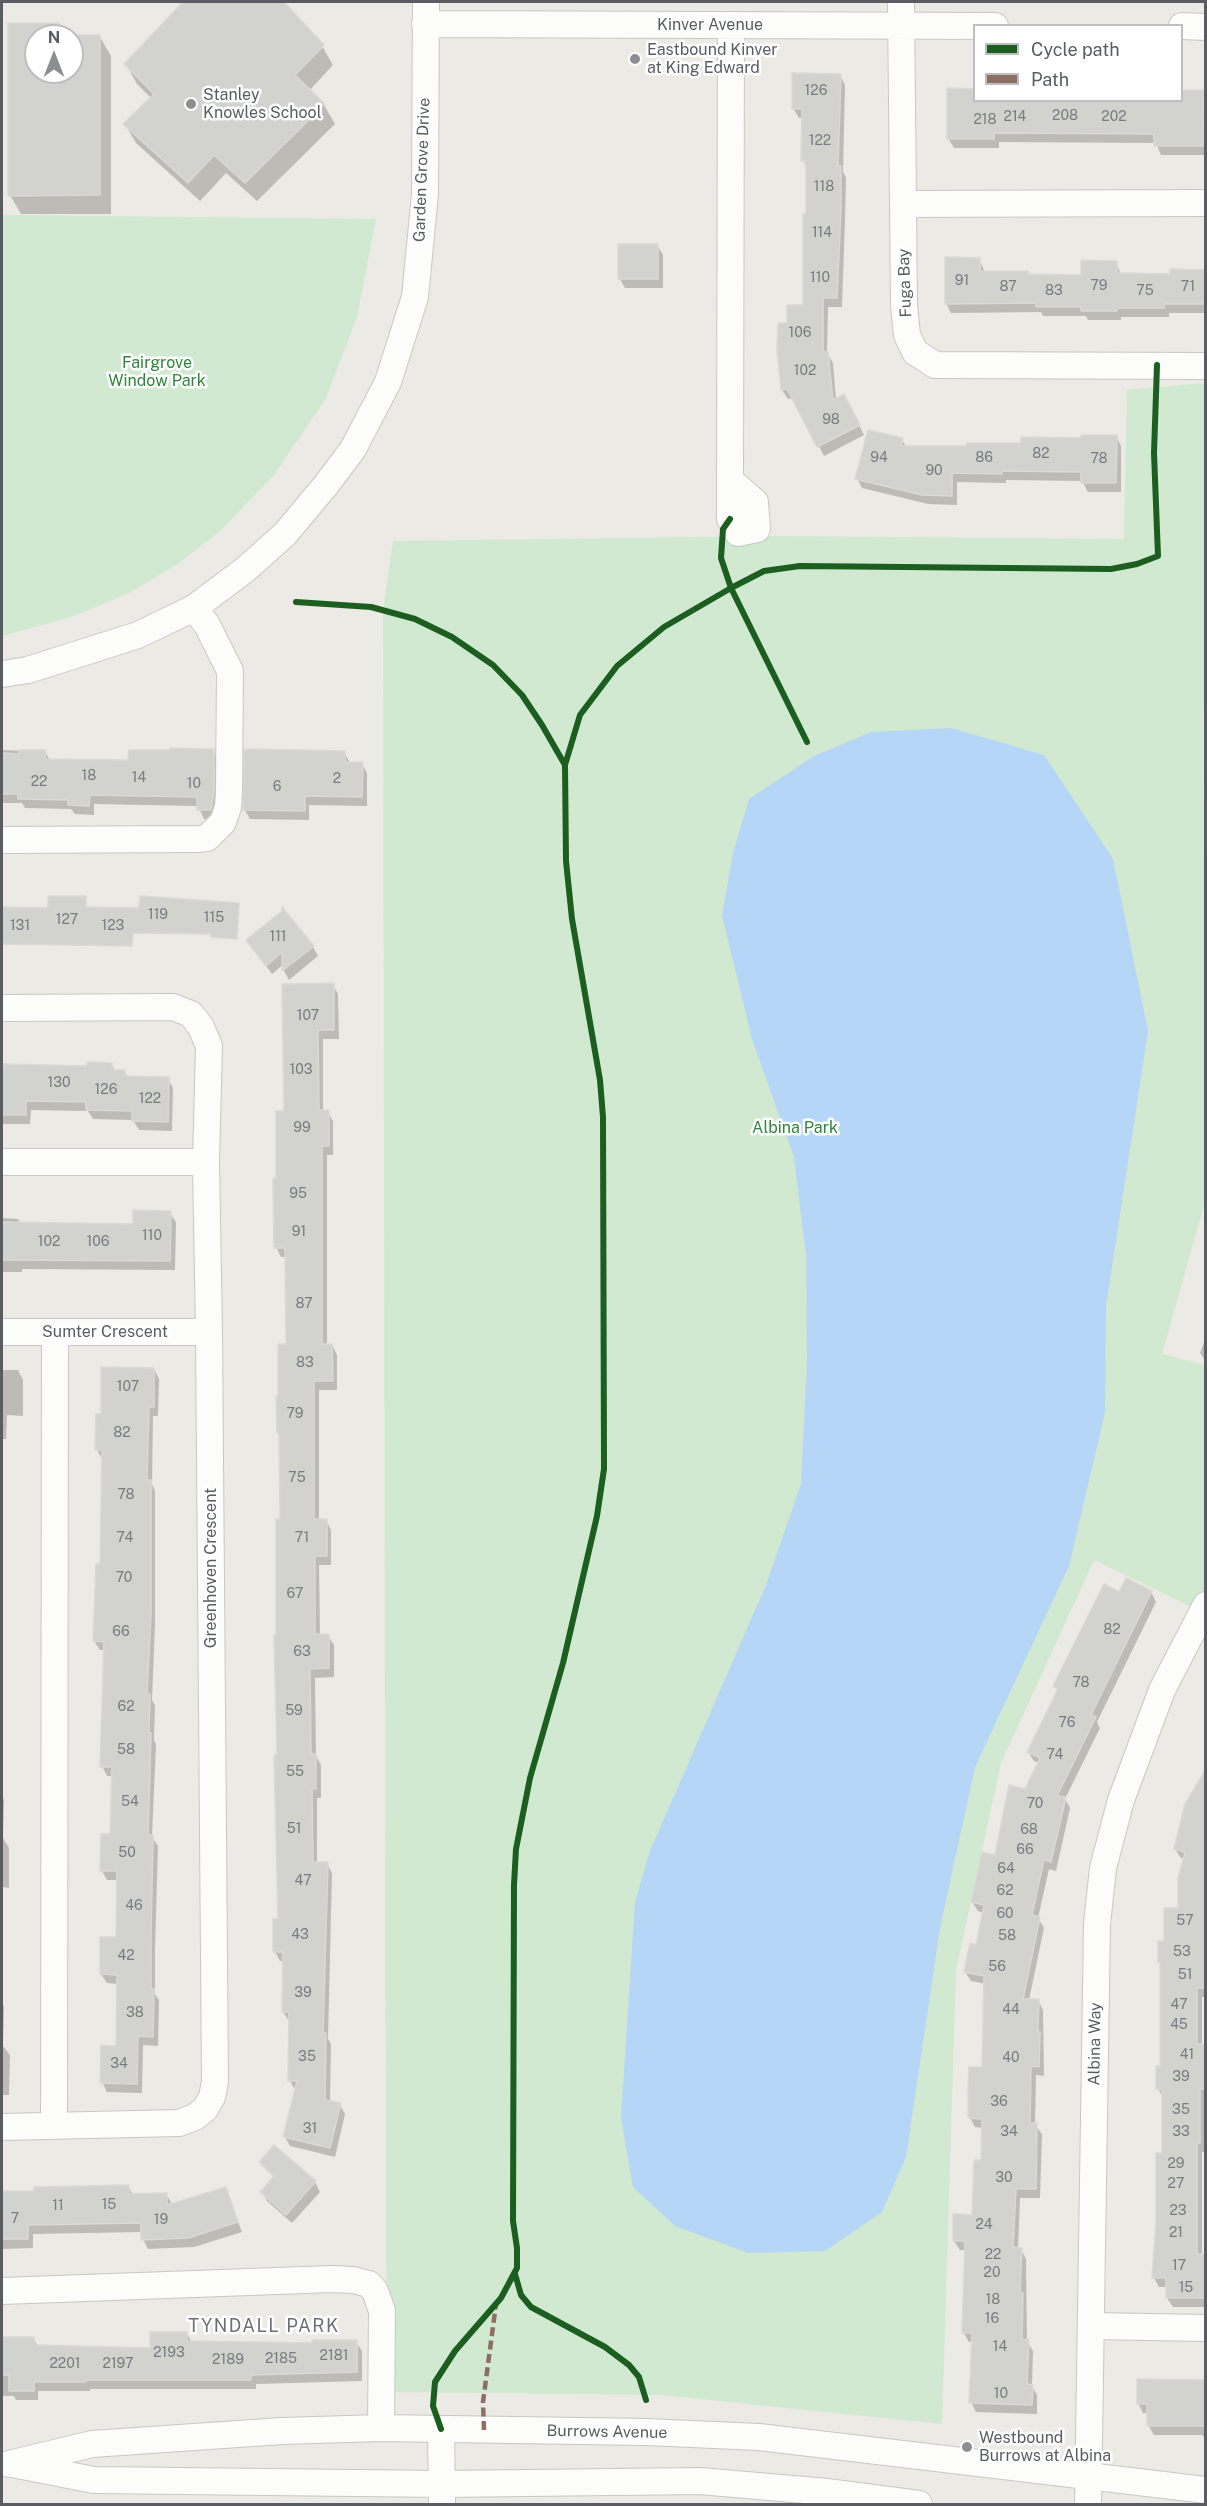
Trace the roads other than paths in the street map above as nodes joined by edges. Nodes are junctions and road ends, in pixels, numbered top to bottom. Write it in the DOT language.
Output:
graph roads {
  1 [pos="425,13"];
  2 [pos="901,13"];
  3 [pos="981,24"];
  4 [pos="731,25"];
  5 [pos="1183,26"];
  6 [pos="1206,27"];
  7 [pos="1206,203"];
  8 [pos="903,204"];
  9 [pos="1206,366"];
  10 [pos="730,480"];
  11 [pos="194,608"];
  12 [pos="2,674"];
  13 [pos="2,840"];
  14 [pos="2,1008"];
  15 [pos="2,1162"];
  16 [pos="206,1162"];
  17 [pos="2,1332"];
  18 [pos="55,1332"];
  19 [pos="209,1332"];
  20 [pos="1206,1605"];
  21 [pos="54,2125"];
  22 [pos="2,2127"];
  23 [pos="2,2291"];
  24 [pos="1091,2326"];
  25 [pos="1206,2328"];
  26 [pos="381,2428"];
  27 [pos="441,2429"];
  28 [pos="5,2464"];
  29 [pos="1089,2476"];
  30 [pos="1206,2490"];
  31 [pos="442,2494"];
  32 [pos="919,2505"];
  33 [pos="1088,2505"];
  1 -- 4 [label="street, Kinver Avenue"];
  1 -- 11 [label="street, Garden Grove Drive"];
  2 -- 3 [label="street, Kinver Avenue"];
  2 -- 4 [label="street, Kinver Avenue"];
  2 -- 8 [label="street, Fuga Bay"];
  4 -- 10 [label="street"];
  5 -- 6 [label="street"];
  7 -- 8 [label="street"];
  8 -- 9 [label="street, Fuga Bay"];
  11 -- 12 [label="street, Garden Grove Drive"];
  11 -- 13 [label="street"];
  14 -- 16 [label="street, Greenhoven Crescent"];
  15 -- 16 [label="street"];
  16 -- 19 [label="street, Greenhoven Crescent"];
  17 -- 18 [label="street, Sumter Crescent"];
  18 -- 19 [label="street, Sumter Crescent"];
  18 -- 21 [label="street"];
  19 -- 21 [label="street, Greenhoven Crescent"];
  20 -- 24 [label="street, Albina Way"];
  21 -- 22 [label="street, Greenhoven Crescent"];
  23 -- 26 [label="street"];
  24 -- 25 [label="street"];
  24 -- 29 [label="street, Albina Way"];
  26 -- 27 [label="street, Burrows Avenue"];
  26 -- 28 [label="street, Burrows Avenue"];
  27 -- 29 [label="street, Burrows Avenue"];
  27 -- 31 [label="street"];
  28 -- 31 [label="street, Burrows Avenue"];
  29 -- 30 [label="street, Burrows Avenue"];
  29 -- 33 [label="street, Albina Way"];
  31 -- 32 [label="street, Burrows Avenue"];
}
